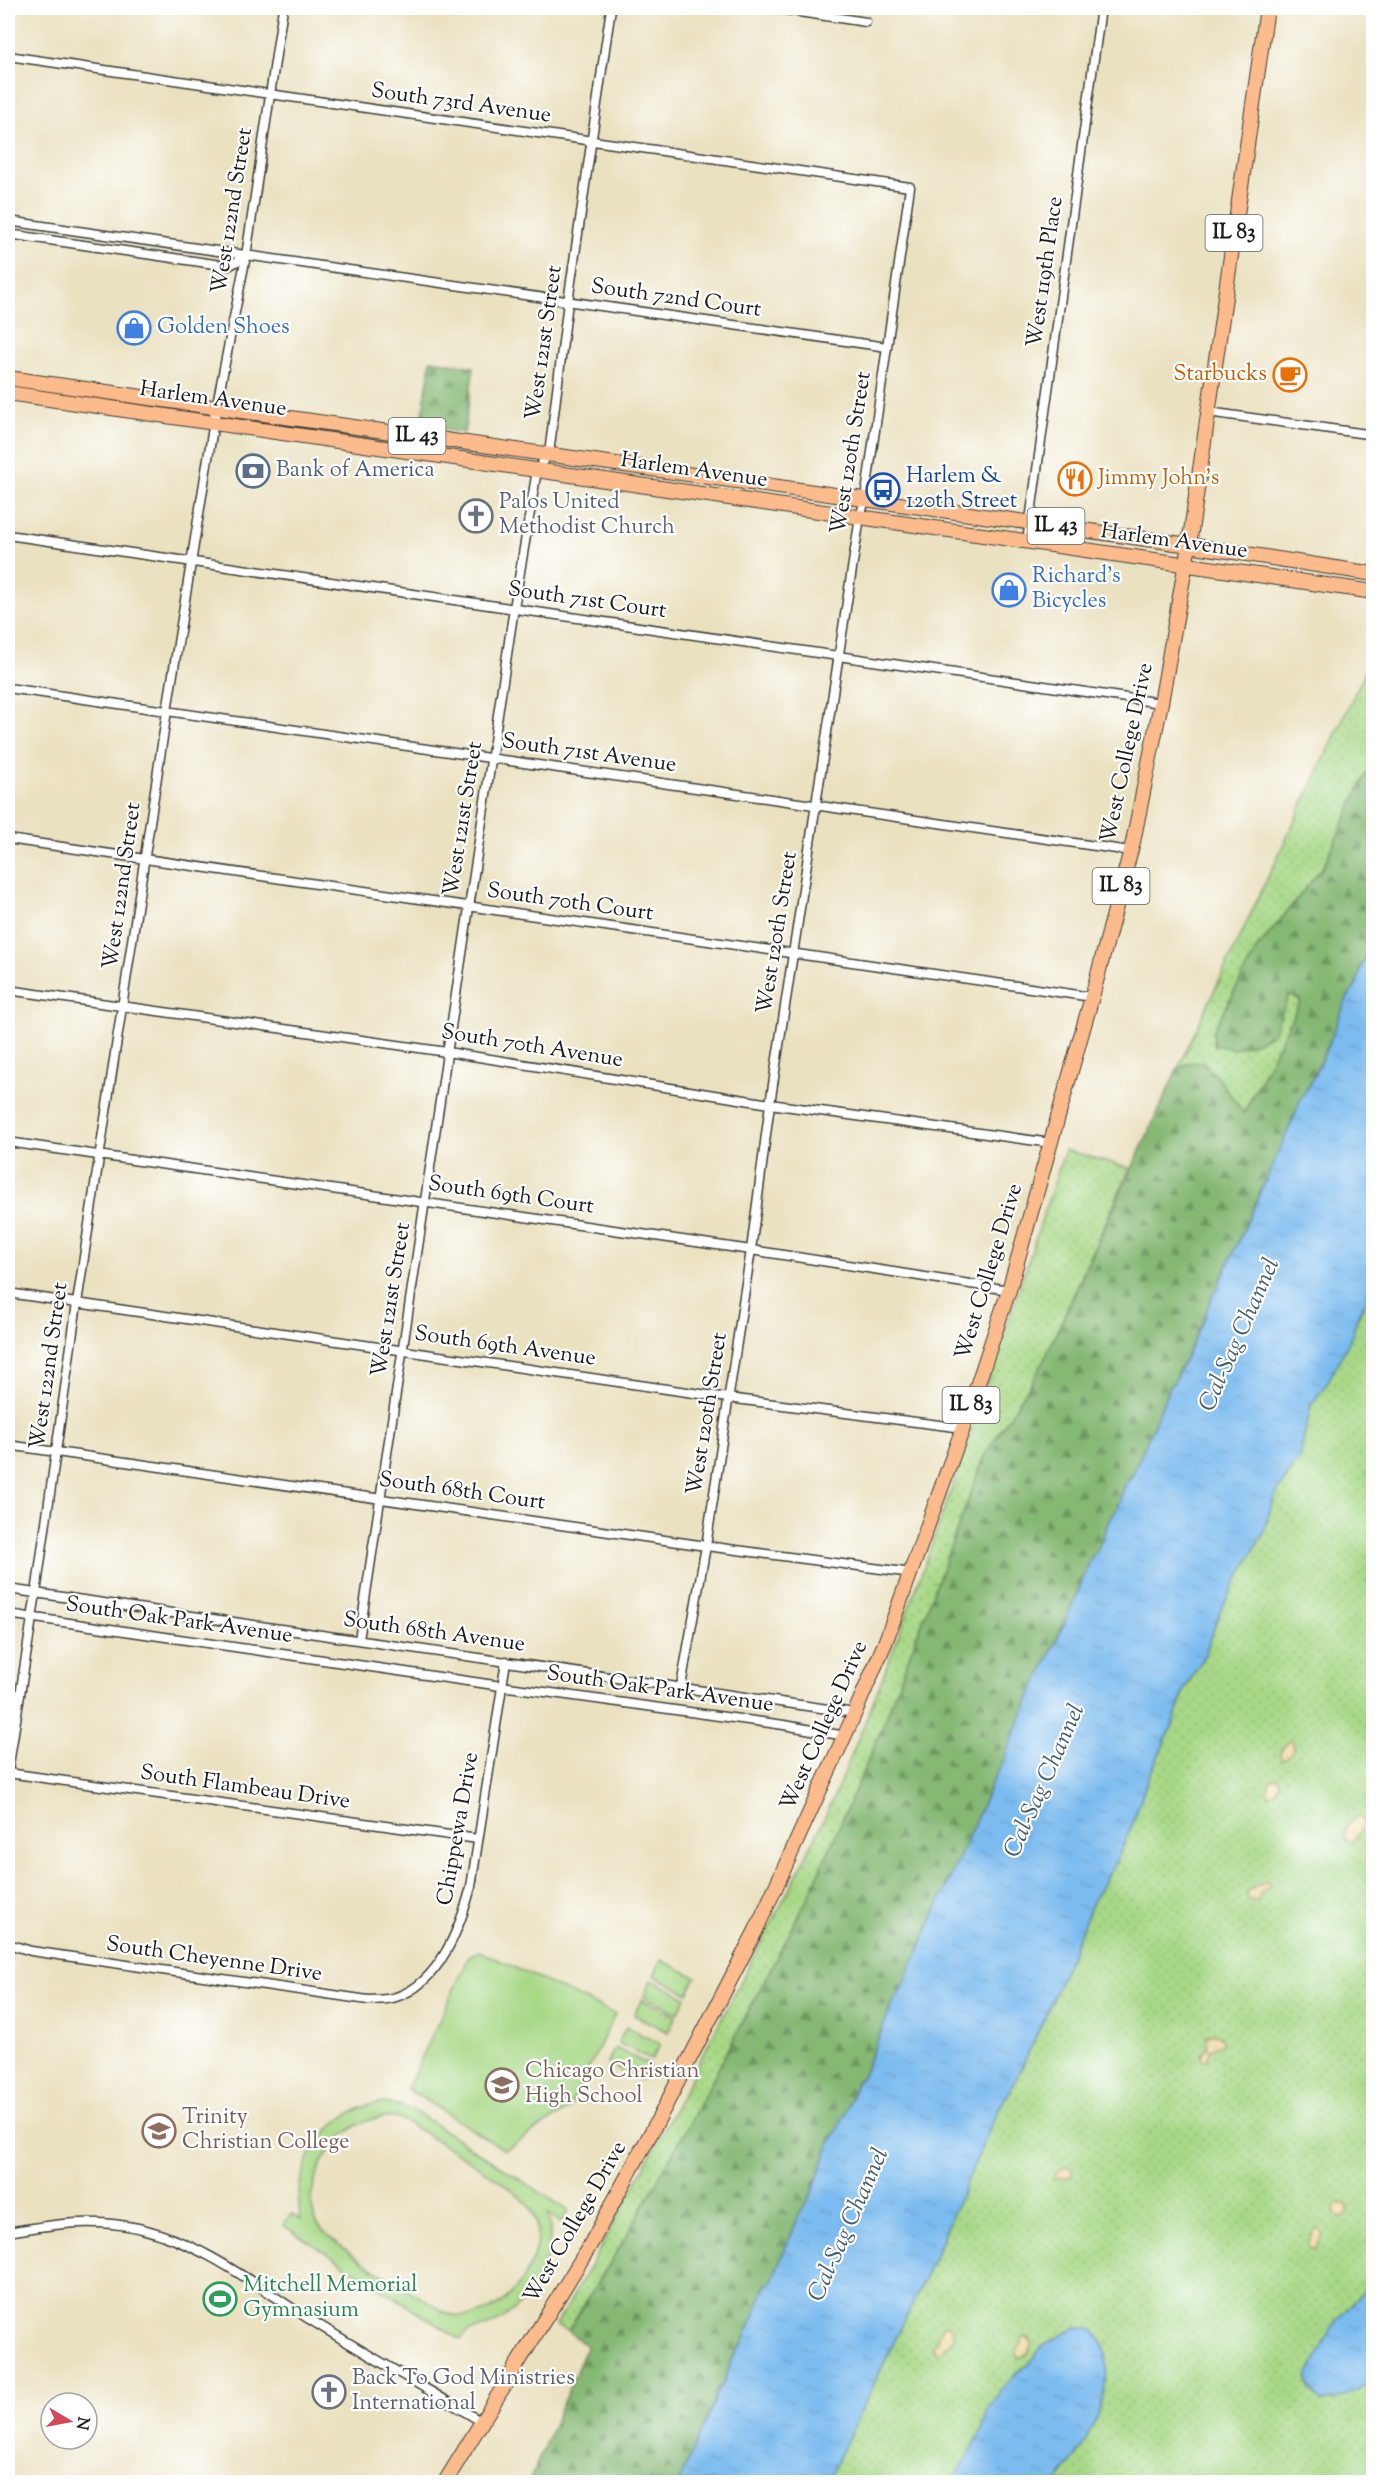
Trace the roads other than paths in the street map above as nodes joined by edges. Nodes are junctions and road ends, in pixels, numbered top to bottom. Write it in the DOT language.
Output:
graph roads {
  1 [pos="283,8"];
  2 [pos="611,8"];
  3 [pos="771,8"];
  4 [pos="1101,8"];
  5 [pos="1267,8"];
  6 [pos="866,22"];
  7 [pos="8,56"];
  8 [pos="270,97"];
  9 [pos="592,140"];
  10 [pos="910,187"];
  11 [pos="8,221"];
  12 [pos="8,234"];
  13 [pos="246,256"];
  14 [pos="568,302"];
  15 [pos="887,347"];
  16 [pos="8,378"];
  17 [pos="8,393"];
  18 [pos="1208,412"];
  19 [pos="215,415"];
  20 [pos="1374,435"];
  21 [pos="549,454"];
  22 [pos="537,470"];
  23 [pos="865,500"];
  24 [pos="860,517"];
  25 [pos="1030,523"];
  26 [pos="8,535"];
  27 [pos="1027,542"];
  28 [pos="1189,545"];
  29 [pos="192,562"];
  30 [pos="1185,565"];
  31 [pos="1374,574"];
  32 [pos="1374,592"];
  33 [pos="514,608"];
  34 [pos="838,656"];
  35 [pos="8,688"];
  36 [pos="1161,703"];
  37 [pos="167,711"];
  38 [pos="491,758"];
  39 [pos="817,804"];
  40 [pos="8,839"];
  41 [pos="1130,851"];
  42 [pos="144,858"];
  43 [pos="469,907"];
  44 [pos="793,954"];
  45 [pos="8,990"];
  46 [pos="1092,998"];
  47 [pos="124,1007"];
  48 [pos="447,1052"];
  49 [pos="770,1104"];
  50 [pos="8,1142"];
  51 [pos="1051,1143"];
  52 [pos="100,1156"];
  53 [pos="424,1202"];
  54 [pos="751,1250"];
  55 [pos="1009,1290"];
  56 [pos="8,1293"];
  57 [pos="77,1303"];
  58 [pos="402,1350"];
  59 [pos="728,1398"];
  60 [pos="963,1428"];
  61 [pos="8,1445"];
  62 [pos="55,1452"];
  63 [pos="380,1498"];
  64 [pos="706,1546"];
  65 [pos="912,1573"];
  66 [pos="8,1588"];
  67 [pos="36,1593"];
  68 [pos="8,1614"];
  69 [pos="32,1617"];
  70 [pos="359,1640"];
  71 [pos="506,1661"];
  72 [pos="501,1686"];
  73 [pos="681,1686"];
  74 [pos="855,1713"];
  75 [pos="845,1736"];
  76 [pos="8,1772"];
  77 [pos="478,1839"];
  78 [pos="8,1944"];
  79 [pos="414,1989"];
  80 [pos="8,2232"];
  81 [pos="482,2422"];
  82 [pos="445,2482"];
  1 -- 8 [label="street, West 122nd Street"];
  2 -- 9 [label="street, West 121st Street"];
  3 -- 6 [label="street"];
  4 -- 25 [label="street, West 119th Place"];
  5 -- 18 [label="main road, West College Drive / IL 83"];
  7 -- 8 [label="street, South 73rd Avenue"];
  8 -- 9 [label="street, South 73rd Avenue"];
  8 -- 13 [label="street, West 122nd Street"];
  9 -- 10 [label="street, South 73rd Avenue"];
  9 -- 14 [label="street, West 121st Street"];
  10 -- 15 [label="street, West 120th Street"];
  11 -- 13 [label="street, South 72nd Court"];
  12 -- 13 [label="street, South 72nd Court"];
  13 -- 14 [label="street, South 72nd Court"];
  13 -- 19 [label="street, West 122nd Street"];
  14 -- 15 [label="street, South 72nd Court"];
  14 -- 21 [label="street, West 121st Street"];
  15 -- 23 [label="street, West 120th Street"];
  16 -- 19 [label="main road, Harlem Avenue / IL 43"];
  17 -- 19 [label="main road, Harlem Avenue / IL 43"];
  18 -- 20 [label="street"];
  18 -- 28 [label="main road, West College Drive / IL 83"];
  19 -- 21 [label="main road, Harlem Avenue / IL 43"];
  19 -- 22 [label="main road, Harlem Avenue / IL 43"];
  19 -- 29 [label="street, West 122nd Street"];
  21 -- 22 [label="street, West 121st Street"];
  21 -- 23 [label="main road, Harlem Avenue / IL 43"];
  22 -- 24 [label="main road, Harlem Avenue / IL 43"];
  22 -- 33 [label="street, West 121st Street"];
  23 -- 24 [label="street, West 120th Street"];
  23 -- 25 [label="main road, Harlem Avenue / IL 43"];
  24 -- 27 [label="main road, Harlem Avenue / IL 43"];
  24 -- 34 [label="street, West 120th Street"];
  25 -- 27 [label="street, West 119th Place"];
  25 -- 28 [label="main road, Harlem Avenue / IL 43"];
  26 -- 29 [label="street, South 71st Court"];
  27 -- 30 [label="main road, Harlem Avenue / IL 43"];
  28 -- 30 [label="main road, West College Drive / IL 83"];
  28 -- 31 [label="main road, Harlem Avenue / IL 43"];
  29 -- 33 [label="street, South 71st Court"];
  29 -- 37 [label="street, West 122nd Street"];
  30 -- 32 [label="main road, Harlem Avenue / IL 43"];
  30 -- 36 [label="main road, West College Drive / IL 83"];
  33 -- 34 [label="street, South 71st Court"];
  33 -- 38 [label="street, West 121st Street"];
  34 -- 36 [label="street, South 71st Court"];
  34 -- 39 [label="street, West 120th Street"];
  35 -- 37 [label="street, South 71st Avenue"];
  36 -- 41 [label="main road, West College Drive / IL 83"];
  37 -- 38 [label="street, South 71st Avenue"];
  37 -- 42 [label="street, West 122nd Street"];
  38 -- 39 [label="street, South 71st Avenue"];
  38 -- 43 [label="street, West 121st Street"];
  39 -- 41 [label="street, South 71st Avenue"];
  39 -- 44 [label="street, West 120th Street"];
  40 -- 42 [label="street, South 70th Court"];
  41 -- 46 [label="main road, West College Drive / IL 83"];
  42 -- 43 [label="street, South 70th Court"];
  42 -- 47 [label="street, West 122nd Street"];
  43 -- 44 [label="street, South 70th Court"];
  43 -- 48 [label="street, West 121st Street"];
  44 -- 46 [label="street, South 70th Court"];
  44 -- 49 [label="street, West 120th Street"];
  45 -- 47 [label="street, South 70th Avenue"];
  46 -- 51 [label="main road, West College Drive / IL 83"];
  47 -- 48 [label="street, South 70th Avenue"];
  47 -- 52 [label="street, West 122nd Street"];
  48 -- 49 [label="street, South 70th Avenue"];
  48 -- 53 [label="street, West 121st Street"];
  49 -- 51 [label="street, South 70th Avenue"];
  49 -- 54 [label="street, West 120th Street"];
  50 -- 52 [label="street, South 69th Court"];
  51 -- 55 [label="main road, West College Drive / IL 83"];
  52 -- 53 [label="street, South 69th Court"];
  52 -- 57 [label="street, West 122nd Street"];
  53 -- 54 [label="street, South 69th Court"];
  53 -- 58 [label="street, West 121st Street"];
  54 -- 55 [label="street, South 69th Court"];
  54 -- 59 [label="street, West 120th Street"];
  55 -- 60 [label="main road, West College Drive / IL 83"];
  56 -- 57 [label="street, South 69th Avenue"];
  57 -- 58 [label="street, South 69th Avenue"];
  57 -- 62 [label="street, West 122nd Street"];
  58 -- 59 [label="street, South 69th Avenue"];
  58 -- 63 [label="street, West 121st Street"];
  59 -- 60 [label="street, South 69th Avenue"];
  59 -- 64 [label="street, West 120th Street"];
  60 -- 65 [label="main road, West College Drive / IL 83"];
  61 -- 62 [label="street, South 68th Court"];
  62 -- 63 [label="street, South 68th Court"];
  62 -- 67 [label="street, West 122nd Street"];
  63 -- 64 [label="street, South 68th Court"];
  63 -- 70 [label="street, West 121st Street"];
  64 -- 65 [label="street, South 68th Court"];
  64 -- 73 [label="street, West 120th Street"];
  65 -- 74 [label="main road, West College Drive / IL 83"];
  66 -- 67 [label="street, South 68th Avenue"];
  67 -- 69 [label="street, West 122nd Street"];
  67 -- 70 [label="street, South 68th Avenue"];
  68 -- 69 [label="street, South Oak Park Avenue"];
  69 -- 72 [label="street, South Oak Park Avenue"];
  69 -- 76 [label="street, West 122nd Street"];
  70 -- 71 [label="street, South 68th Avenue"];
  71 -- 72 [label="street, Chippewa Drive"];
  71 -- 73 [label="street, South 68th Avenue"];
  72 -- 75 [label="street, South Oak Park Avenue"];
  72 -- 77 [label="street, Chippewa Drive"];
  73 -- 74 [label="street, South 68th Avenue"];
  74 -- 75 [label="main road, West College Drive / IL 83"];
  75 -- 81 [label="main road, West College Drive / IL 83"];
  76 -- 77 [label="street, South Flambeau Drive"];
  77 -- 79 [label="street, Chippewa Drive"];
  78 -- 79 [label="street, South Cheyenne Drive"];
  80 -- 81 [label="street"];
  81 -- 82 [label="main road, West College Drive / IL 83"];
}
